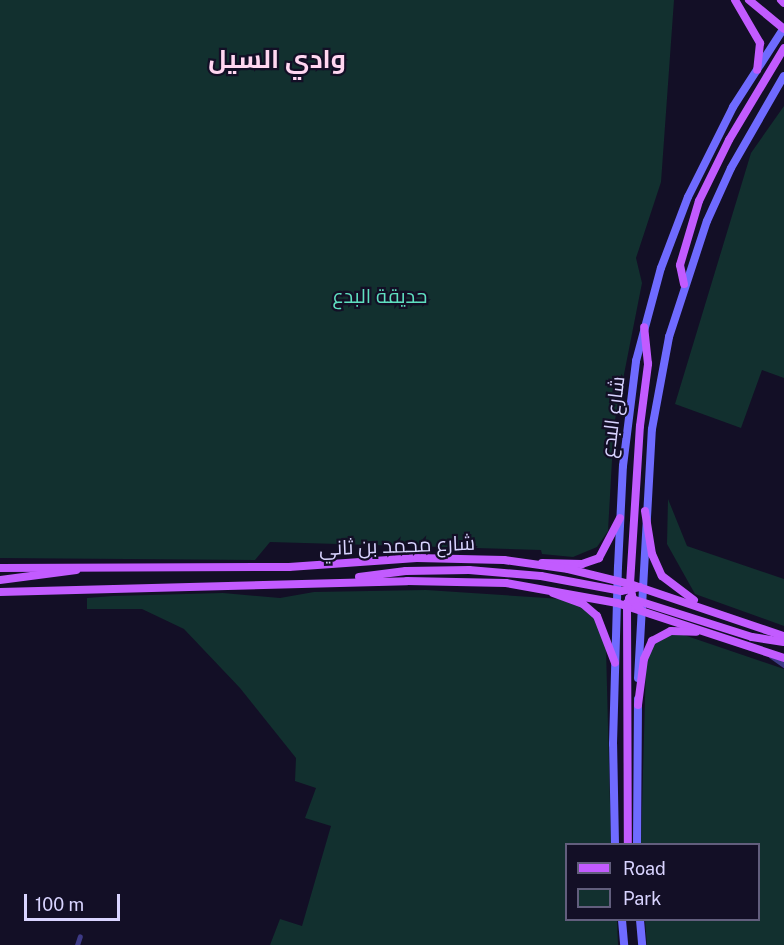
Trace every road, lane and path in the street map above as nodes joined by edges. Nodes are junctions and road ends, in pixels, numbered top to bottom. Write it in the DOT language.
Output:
graph roads {
  1 [pos="735,0"];
  2 [pos="749,0"];
  3 [pos="781,0"];
  4 [pos="784,3"];
  5 [pos="784,29"];
  6 [pos="784,48"];
  7 [pos="757,69"];
  8 [pos="784,76"];
  9 [pos="684,284"];
  10 [pos="644,327"];
  11 [pos="645,511"];
  12 [pos="620,518"];
  13 [pos="538,564"];
  14 [pos="91,567"];
  15 [pos="0,568"];
  16 [pos="0,580"];
  17 [pos="618,580"];
  18 [pos="344,582"];
  19 [pos="539,586"];
  20 [pos="641,587"];
  21 [pos="0,591"];
  22 [pos="628,595"];
  23 [pos="617,603"];
  24 [pos="710,609"];
  25 [pos="640,610"];
  26 [pos="705,632"];
  27 [pos="784,636"];
  28 [pos="784,642"];
  29 [pos="765,652"];
  30 [pos="784,658"];
  31 [pos="615,663"];
  32 [pos="784,665"];
  33 [pos="638,705"];
  34 [pos="615,843"];
  35 [pos="628,843"];
  36 [pos="637,843"];
  37 [pos="622,921"];
  38 [pos="640,921"];
  39 [pos="80,936"];
  40 [pos="77,945"];
  41 [pos="624,945"];
  42 [pos="642,945"];
  1 -- 7 [label="main road"];
  2 -- 5 [label="main road"];
  3 -- 4 [label="main road"];
  5 -- 7 [label="main road, شارع البدع"];
  6 -- 9 [label="main road"];
  7 -- 10 [label="main road, شارع البدع"];
  8 -- 9 [label="main road, شارع البدع"];
  9 -- 11 [label="main road, شارع البدع"];
  10 -- 12 [label="main road, شارع البدع"];
  10 -- 22 [label="main road"];
  11 -- 20 [label="main road, شارع البدع"];
  11 -- 24 [label="main road"];
  12 -- 13 [label="main road"];
  12 -- 17 [label="main road, شارع البدع"];
  13 -- 14 [label="main road, شارع محمد بن ثاني"];
  13 -- 17 [label="main road, شارع محمد بن ثاني"];
  14 -- 15 [label="main road, شارع محمد بن ثاني"];
  14 -- 16 [label="main road"];
  17 -- 22 [label="main road, شارع محمد بن ثاني"];
  18 -- 19 [label="main road, شارع محمد بن ثاني"];
  18 -- 21 [label="main road, شارع محمد بن ثاني"];
  18 -- 22 [label="main road"];
  19 -- 23 [label="main road, شارع محمد بن ثاني"];
  19 -- 31 [label="main road"];
  20 -- 22 [label="main road, شارع محمد بن ثاني"];
  20 -- 24 [label="main road, شارع محمد بن ثاني"];
  22 -- 23 [label="main road, شارع محمد بن ثاني"];
  22 -- 25 [label="main road, شارع محمد بن ثاني"];
  22 -- 28 [label="main road"];
  22 -- 35 [label="main road"];
  23 -- 31 [label="main road"];
  24 -- 27 [label="main road, شارع محمد بن ثاني"];
  25 -- 26 [label="main road, شارع محمد بن ثاني"];
  25 -- 33 [label="main road"];
  26 -- 29 [label="main road, شارع محمد بن ثاني"];
  26 -- 33 [label="main road"];
  29 -- 30 [label="main road, شارع محمد بن ثاني"];
  29 -- 32 [label="street, شارع محمد بن ثاني"];
  31 -- 34 [label="main road"];
  33 -- 36 [label="main road"];
  37 -- 41 [label="main road"];
  38 -- 42 [label="main road"];
  39 -- 40 [label="street"];
}
